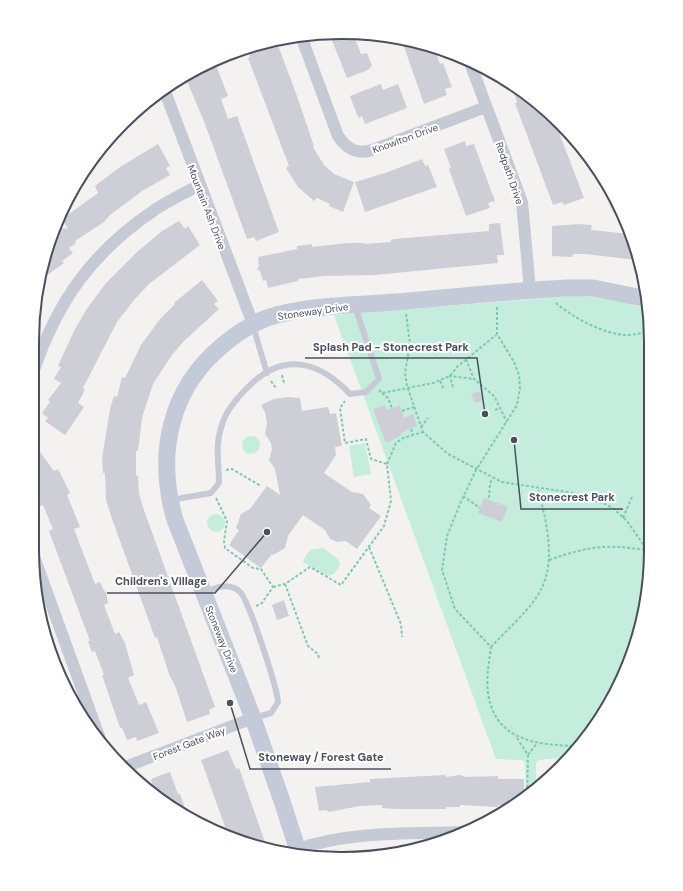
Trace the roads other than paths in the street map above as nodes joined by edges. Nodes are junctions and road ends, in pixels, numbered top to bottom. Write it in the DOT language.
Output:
graph roads {
  1 [pos="303,42"];
  2 [pos="472,69"];
  3 [pos="166,95"];
  4 [pos="486,107"];
  5 [pos="199,185"];
  6 [pos="530,290"];
  7 [pos="640,297"];
  8 [pos="355,305"];
  9 [pos="252,324"];
  10 [pos="39,352"];
  11 [pos="267,373"];
  12 [pos="169,500"];
  13 [pos="41,575"];
  14 [pos="203,593"];
  15 [pos="253,718"];
  16 [pos="97,727"];
  17 [pos="130,765"];
  18 [pos="440,836"];
  19 [pos="297,848"];
  20 [pos="303,849"];
  1 -- 4 [label="street, Knowlton Drive"];
  2 -- 4 [label="street, Redpath Drive"];
  3 -- 5 [label="street, Mountain Ash Drive"];
  4 -- 6 [label="street, Redpath Drive"];
  5 -- 9 [label="street, Mountain Ash Drive"];
  5 -- 10 [label="street"];
  6 -- 7 [label="street, Stoneway Drive"];
  6 -- 8 [label="street, Stoneway Drive"];
  8 -- 9 [label="street, Stoneway Drive"];
  8 -- 11 [label="lane"];
  9 -- 11 [label="lane"];
  9 -- 12 [label="street, Stoneway Drive"];
  11 -- 12 [label="lane"];
  12 -- 14 [label="street, Stoneway Drive"];
  13 -- 16 [label="street"];
  14 -- 15 [label="street, Stoneway Drive"];
  14 -- 15 [label="lane"];
  15 -- 17 [label="street, Forest Gate Way"];
  15 -- 19 [label="street, Stoneway Drive"];
  18 -- 20 [label="street"];
}
